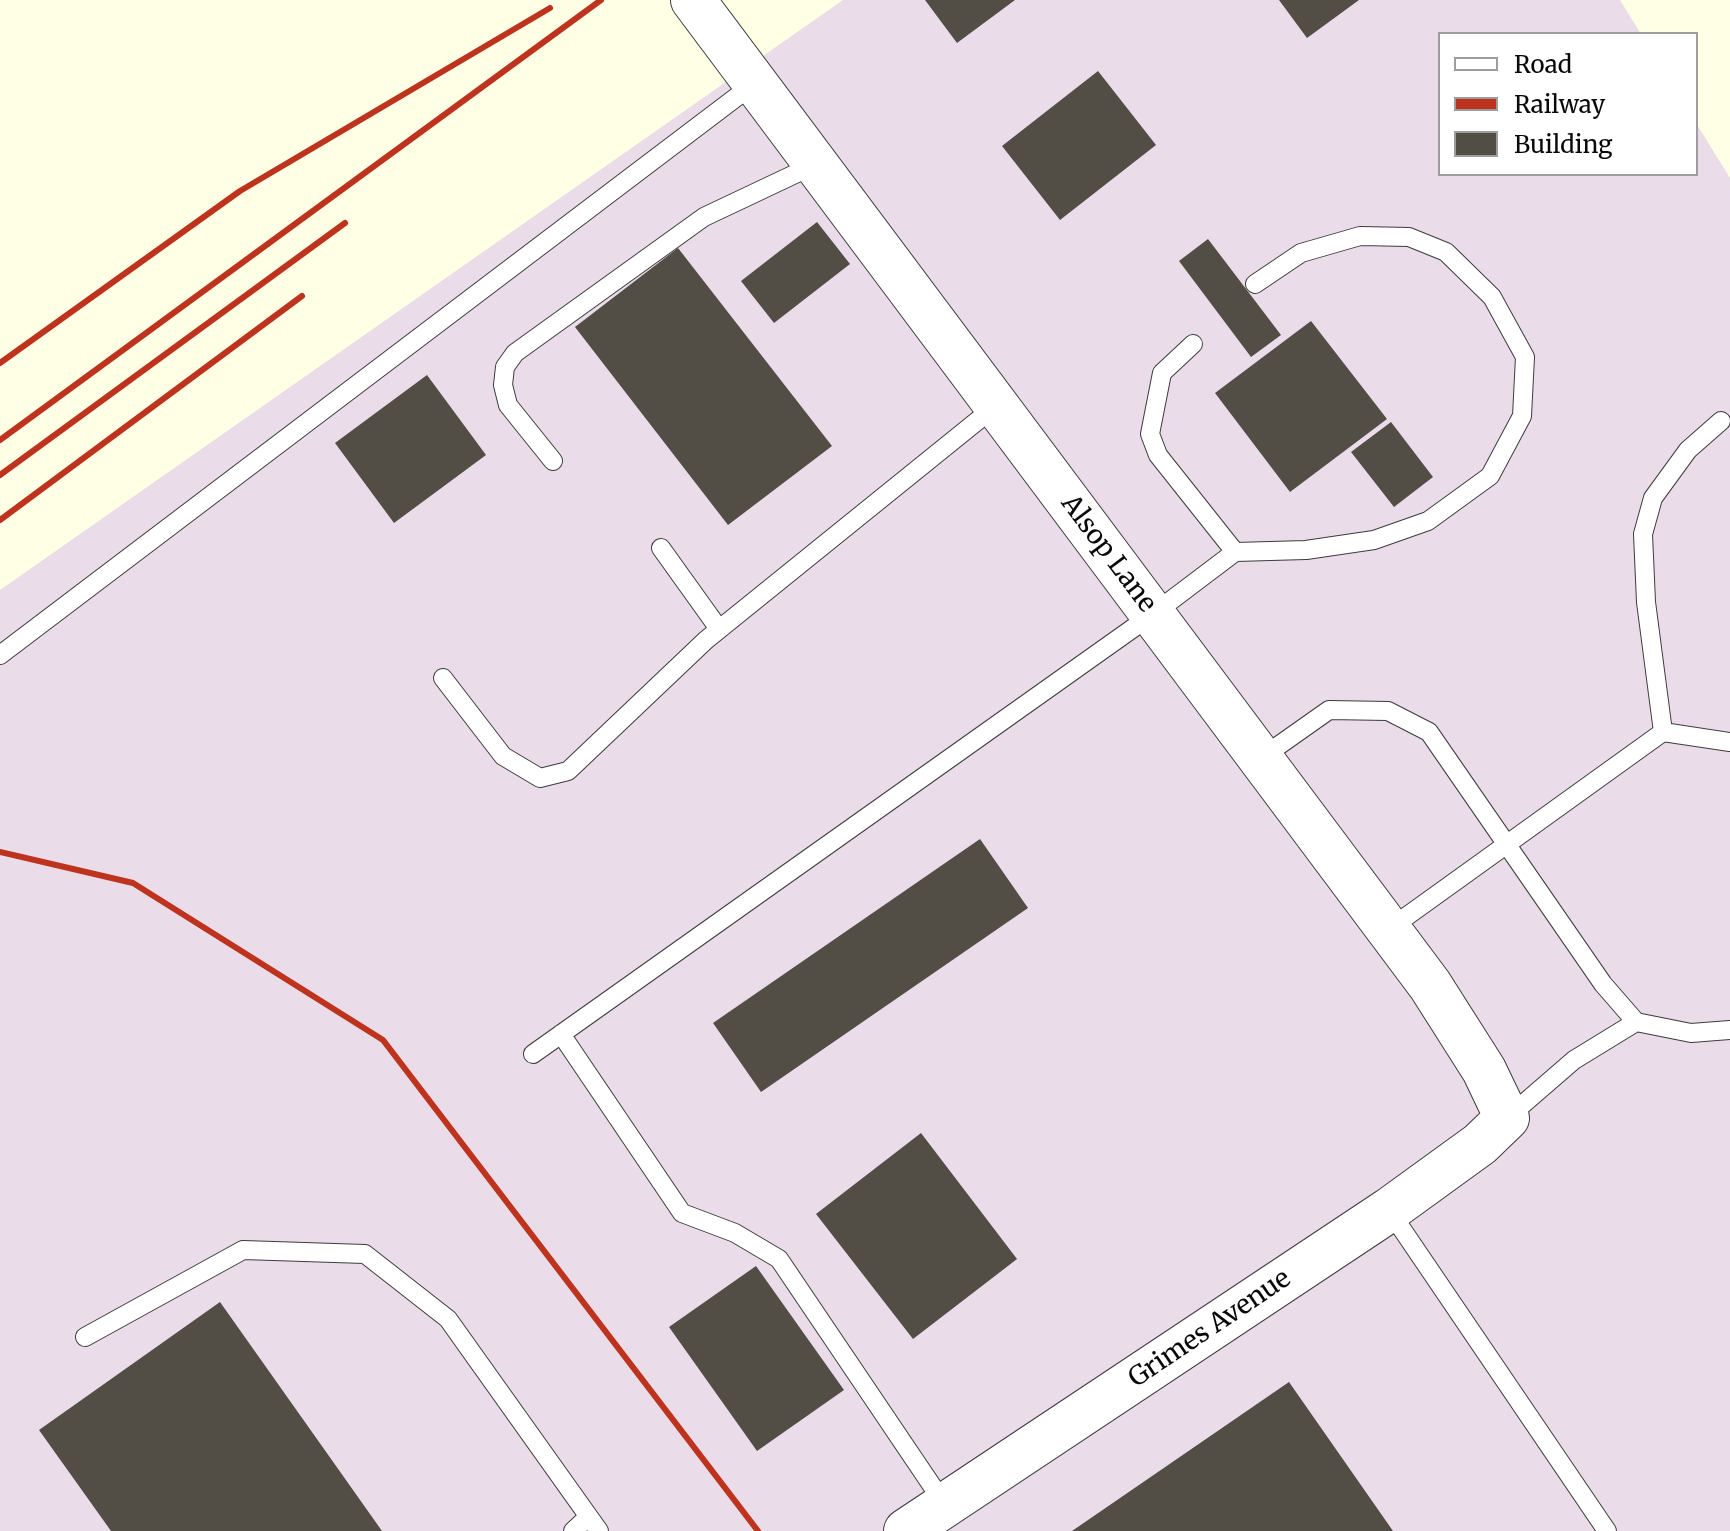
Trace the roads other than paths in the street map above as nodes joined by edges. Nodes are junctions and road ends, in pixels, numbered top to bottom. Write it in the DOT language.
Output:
graph roads {
  1 [pos="693,0"];
  2 [pos="755,83"];
  3 [pos="816,164"];
  4 [pos="1255,284"];
  5 [pos="1193,344"];
  6 [pos="997,405"];
  7 [pos="1721,421"];
  8 [pos="553,461"];
  9 [pos="661,548"];
  10 [pos="1235,552"];
  11 [pos="1153,614"];
  12 [pos="719,629"];
  13 [pos="0,655"];
  14 [pos="443,678"];
  15 [pos="1663,732"];
  16 [pos="1730,742"];
  17 [pos="1261,758"];
  18 [pos="1507,844"];
  19 [pos="1389,929"];
  20 [pos="1636,1022"];
  21 [pos="1730,1030"];
  22 [pos="561,1034"];
  23 [pos="533,1054"];
  24 [pos="1507,1118"];
  25 [pos="1389,1210"];
  26 [pos="85,1337"];
  27 [pos="945,1505"];
  28 [pos="594,1524"];
  29 [pos="573,1531"];
  30 [pos="906,1531"];
  31 [pos="1607,1531"];
  1 -- 2 [label="street, Alsop Lane"];
  2 -- 3 [label="street, Alsop Lane"];
  2 -- 13 [label="lane"];
  3 -- 6 [label="street, Alsop Lane"];
  3 -- 8 [label="lane"];
  4 -- 10 [label="lane"];
  5 -- 10 [label="lane"];
  6 -- 11 [label="street, Alsop Lane"];
  6 -- 12 [label="lane"];
  7 -- 15 [label="lane"];
  9 -- 12 [label="lane"];
  10 -- 11 [label="lane"];
  11 -- 17 [label="street, Alsop Lane"];
  11 -- 22 [label="lane"];
  12 -- 14 [label="lane"];
  15 -- 16 [label="lane"];
  15 -- 18 [label="lane"];
  17 -- 18 [label="lane"];
  17 -- 19 [label="street, Alsop Lane"];
  18 -- 19 [label="lane"];
  18 -- 20 [label="lane"];
  19 -- 24 [label="street, Alsop Lane"];
  20 -- 21 [label="lane"];
  20 -- 24 [label="lane"];
  22 -- 23 [label="lane"];
  22 -- 27 [label="lane"];
  24 -- 25 [label="street, Grimes Avenue"];
  25 -- 27 [label="street, Grimes Avenue"];
  25 -- 31 [label="lane"];
  26 -- 28 [label="lane"];
  27 -- 30 [label="street, Grimes Avenue"];
  28 -- 29 [label="lane"];
}
